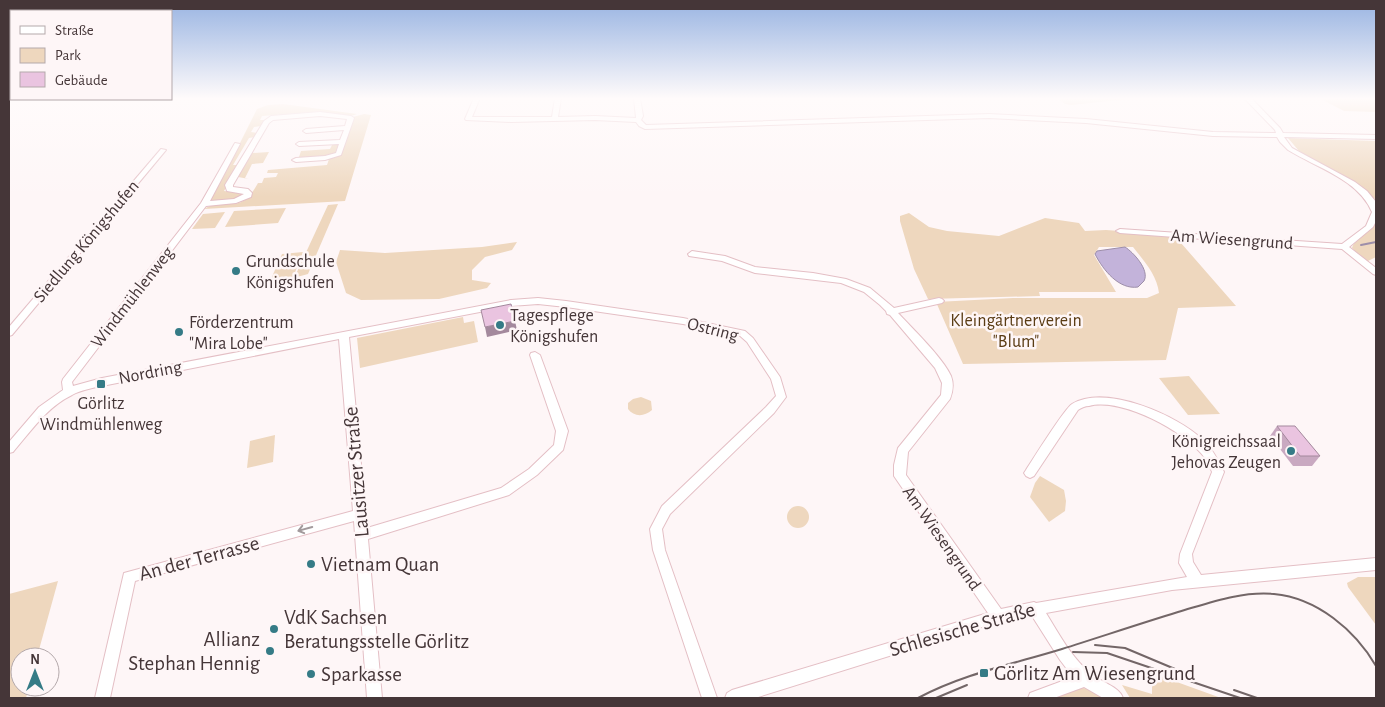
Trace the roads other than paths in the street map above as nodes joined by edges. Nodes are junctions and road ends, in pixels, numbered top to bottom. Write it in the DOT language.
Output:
graph roads {
  1 [pos="261,131"];
  2 [pos="346,131"];
  3 [pos="1181,131"];
  4 [pos="1279,131"];
  5 [pos="1280,135"];
  6 [pos="1376,137"];
  7 [pos="343,142"];
  8 [pos="237,144"];
  9 [pos="300,144"];
  10 [pos="163,150"];
  11 [pos="296,160"];
  12 [pos="204,204"];
  13 [pos="1376,212"];
  14 [pos="1120,231"];
  15 [pos="1344,246"];
  16 [pos="692,254"];
  17 [pos="1376,272"];
  18 [pos="939,302"];
  19 [pos="890,312"];
  20 [pos="9,333"];
  21 [pos="344,335"];
  22 [pos="535,355"];
  23 [pos="68,392"];
  24 [pos="9,449"];
  25 [pos="1030,473"];
  26 [pos="360,514"];
  27 [pos="362,535"];
  28 [pos="1376,564"];
  29 [pos="1197,580"];
  30 [pos="1034,608"];
  31 [pos="998,616"];
  32 [pos="1086,679"];
  33 [pos="102,698"];
  34 [pos="375,698"];
  35 [pos="710,698"];
  36 [pos="732,698"];
  37 [pos="1035,698"];
  38 [pos="1116,698"];
  1 -- 12 [label="street"];
  2 -- 7 [label="street"];
  3 -- 5 [label="street"];
  4 -- 5 [label="street"];
  5 -- 6 [label="street"];
  5 -- 13 [label="street"];
  7 -- 9 [label="street"];
  7 -- 11 [label="street"];
  8 -- 12 [label="street, Windmühlenweg"];
  10 -- 20 [label="street, Siedlung Königshufen"];
  12 -- 23 [label="street, Windmühlenweg"];
  13 -- 15 [label="street"];
  14 -- 15 [label="street, Am Wiesengrund"];
  15 -- 17 [label="street"];
  16 -- 19 [label="street, Am Wiesengrund"];
  18 -- 19 [label="street"];
  19 -- 31 [label="street, Am Wiesengrund"];
  21 -- 23 [label="street, Nordring"];
  21 -- 26 [label="street, Lausitzer Straße"];
  21 -- 35 [label="street, Ostring"];
  22 -- 27 [label="street"];
  23 -- 24 [label="street, Nordring"];
  25 -- 29 [label="street"];
  26 -- 27 [label="street, Lausitzer Straße"];
  26 -- 33 [label="street, An der Terrasse, one-way"];
  27 -- 34 [label="street, Lausitzer Straße"];
  28 -- 29 [label="street, Schlesische Straße"];
  29 -- 30 [label="street, Schlesische Straße"];
  30 -- 31 [label="street, Schlesische Straße"];
  30 -- 32 [label="street"];
  31 -- 36 [label="street, Schlesische Straße"];
  32 -- 37 [label="street"];
  32 -- 38 [label="street"];
}
